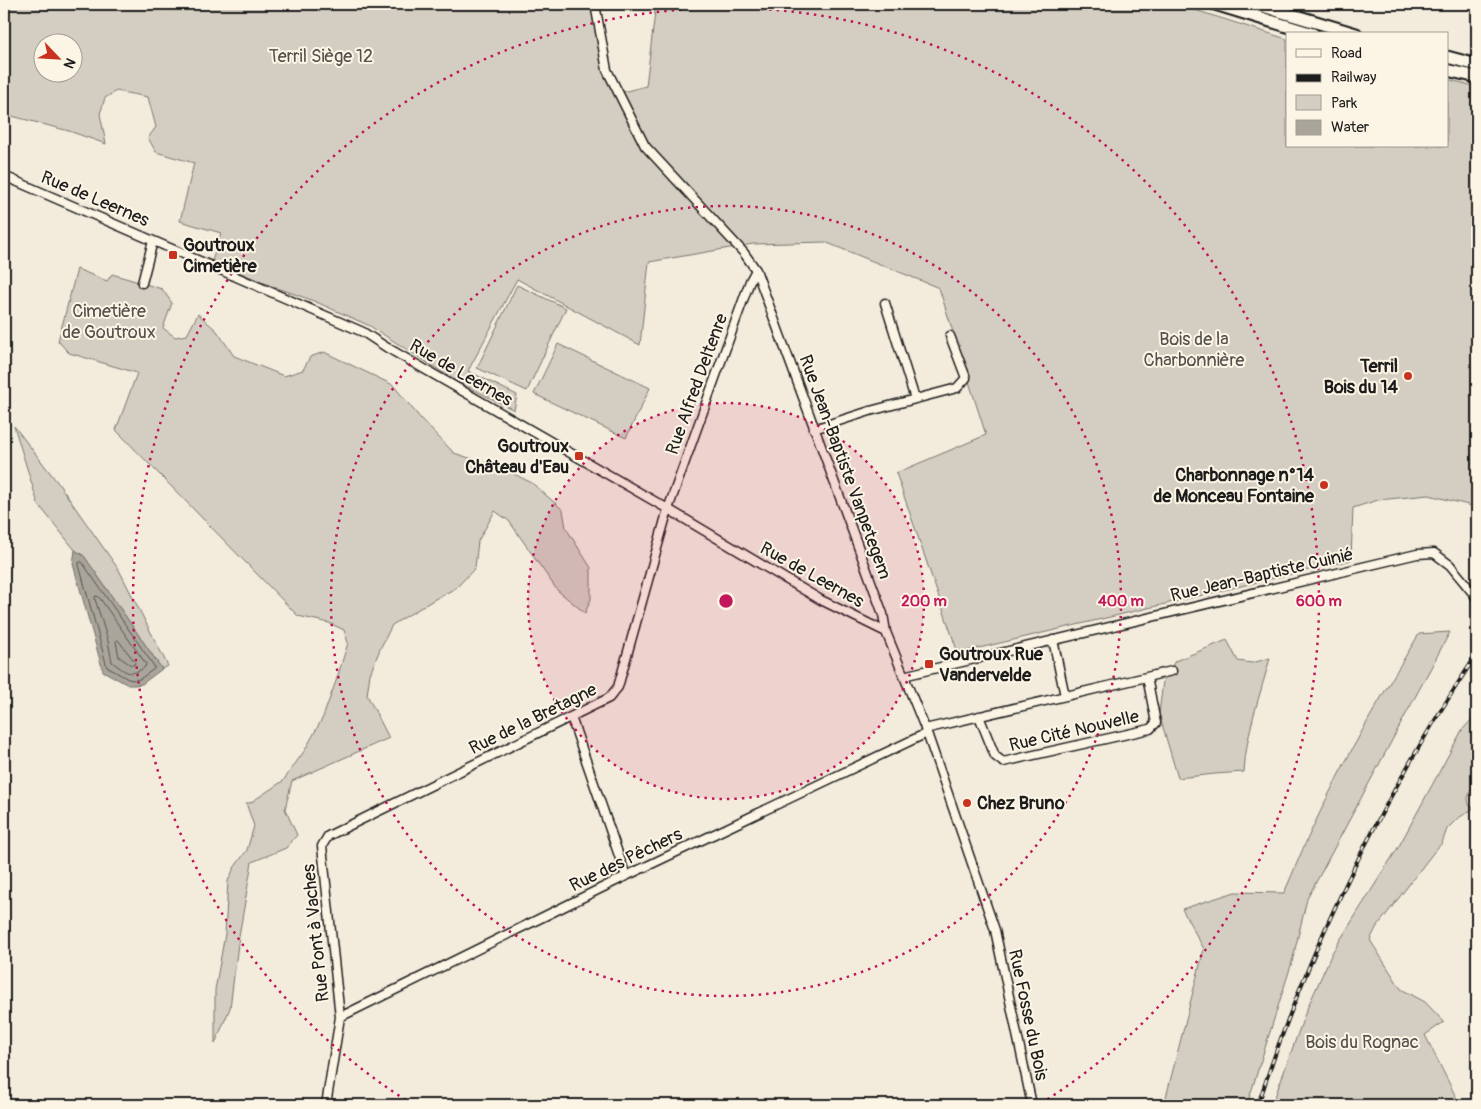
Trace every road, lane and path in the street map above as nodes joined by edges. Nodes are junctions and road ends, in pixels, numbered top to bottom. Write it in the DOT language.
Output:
graph roads {
  1 [pos="595,4"];
  2 [pos="1215,4"];
  3 [pos="1256,4"];
  4 [pos="1306,32"];
  5 [pos="1349,32"];
  6 [pos="1448,58"];
  7 [pos="1477,65"];
  8 [pos="1448,70"];
  9 [pos="1477,77"];
  10 [pos="4,176"];
  11 [pos="153,241"];
  12 [pos="756,270"];
  13 [pos="142,283"];
  14 [pos="885,303"];
  15 [pos="950,336"];
  16 [pos="915,399"];
  17 [pos="814,430"];
  18 [pos="668,509"];
  19 [pos="1477,598"];
  20 [pos="886,632"];
  21 [pos="1053,640"];
  22 [pos="1172,671"];
  23 [pos="903,676"];
  24 [pos="1147,677"];
  25 [pos="1065,696"];
  26 [pos="979,716"];
  27 [pos="571,717"];
  28 [pos="926,731"];
  29 [pos="322,846"];
  30 [pos="626,876"];
  31 [pos="340,1017"];
  32 [pos="326,1105"];
  33 [pos="1032,1105"];
  1 -- 12 [label="street, Rue Jean-Baptiste Vanpetegem"];
  2 -- 4 [label="highway"];
  3 -- 5 [label="highway"];
  6 -- 7 [label="highway"];
  8 -- 9 [label="highway"];
  10 -- 11 [label="street, Rue de Leernes"];
  11 -- 13 [label="street"];
  11 -- 18 [label="street, Rue de Leernes"];
  12 -- 17 [label="street, Rue Jean-Baptiste Vanpetegem"];
  12 -- 18 [label="street, Rue Alfred Deltenre"];
  14 -- 16 [label="street"];
  15 -- 16 [label="street"];
  16 -- 17 [label="street"];
  17 -- 20 [label="street, Rue Jean-Baptiste Vanpetegem"];
  18 -- 20 [label="street, Rue de Leernes"];
  18 -- 27 [label="street, Rue de la Bretagne"];
  19 -- 21 [label="street, Rue Jean-Baptiste Cuinié"];
  20 -- 23 [label="street, Rue Jean-Baptiste Vanpetegem"];
  21 -- 23 [label="street, Rue Jean-Baptiste Cuinié"];
  21 -- 25 [label="street"];
  22 -- 24 [label="street, Rue Cité Nouvelle"];
  23 -- 28 [label="street, Rue Jean-Baptiste Vanpetegem"];
  24 -- 25 [label="street, Rue Cité Nouvelle"];
  24 -- 26 [label="street, Rue Cité Nouvelle"];
  25 -- 26 [label="street, Rue Cité Nouvelle"];
  26 -- 28 [label="street, Rue Cité Nouvelle"];
  27 -- 29 [label="street, Rue de la Bretagne"];
  27 -- 30 [label="street"];
  28 -- 30 [label="street, Rue des Pêchers"];
  28 -- 33 [label="street, Rue Fosse du Bois"];
  29 -- 31 [label="street, Rue Pont à Vaches"];
  30 -- 31 [label="street, Rue des Pêchers"];
  31 -- 32 [label="street, Rue Pont à Vaches"];
}
